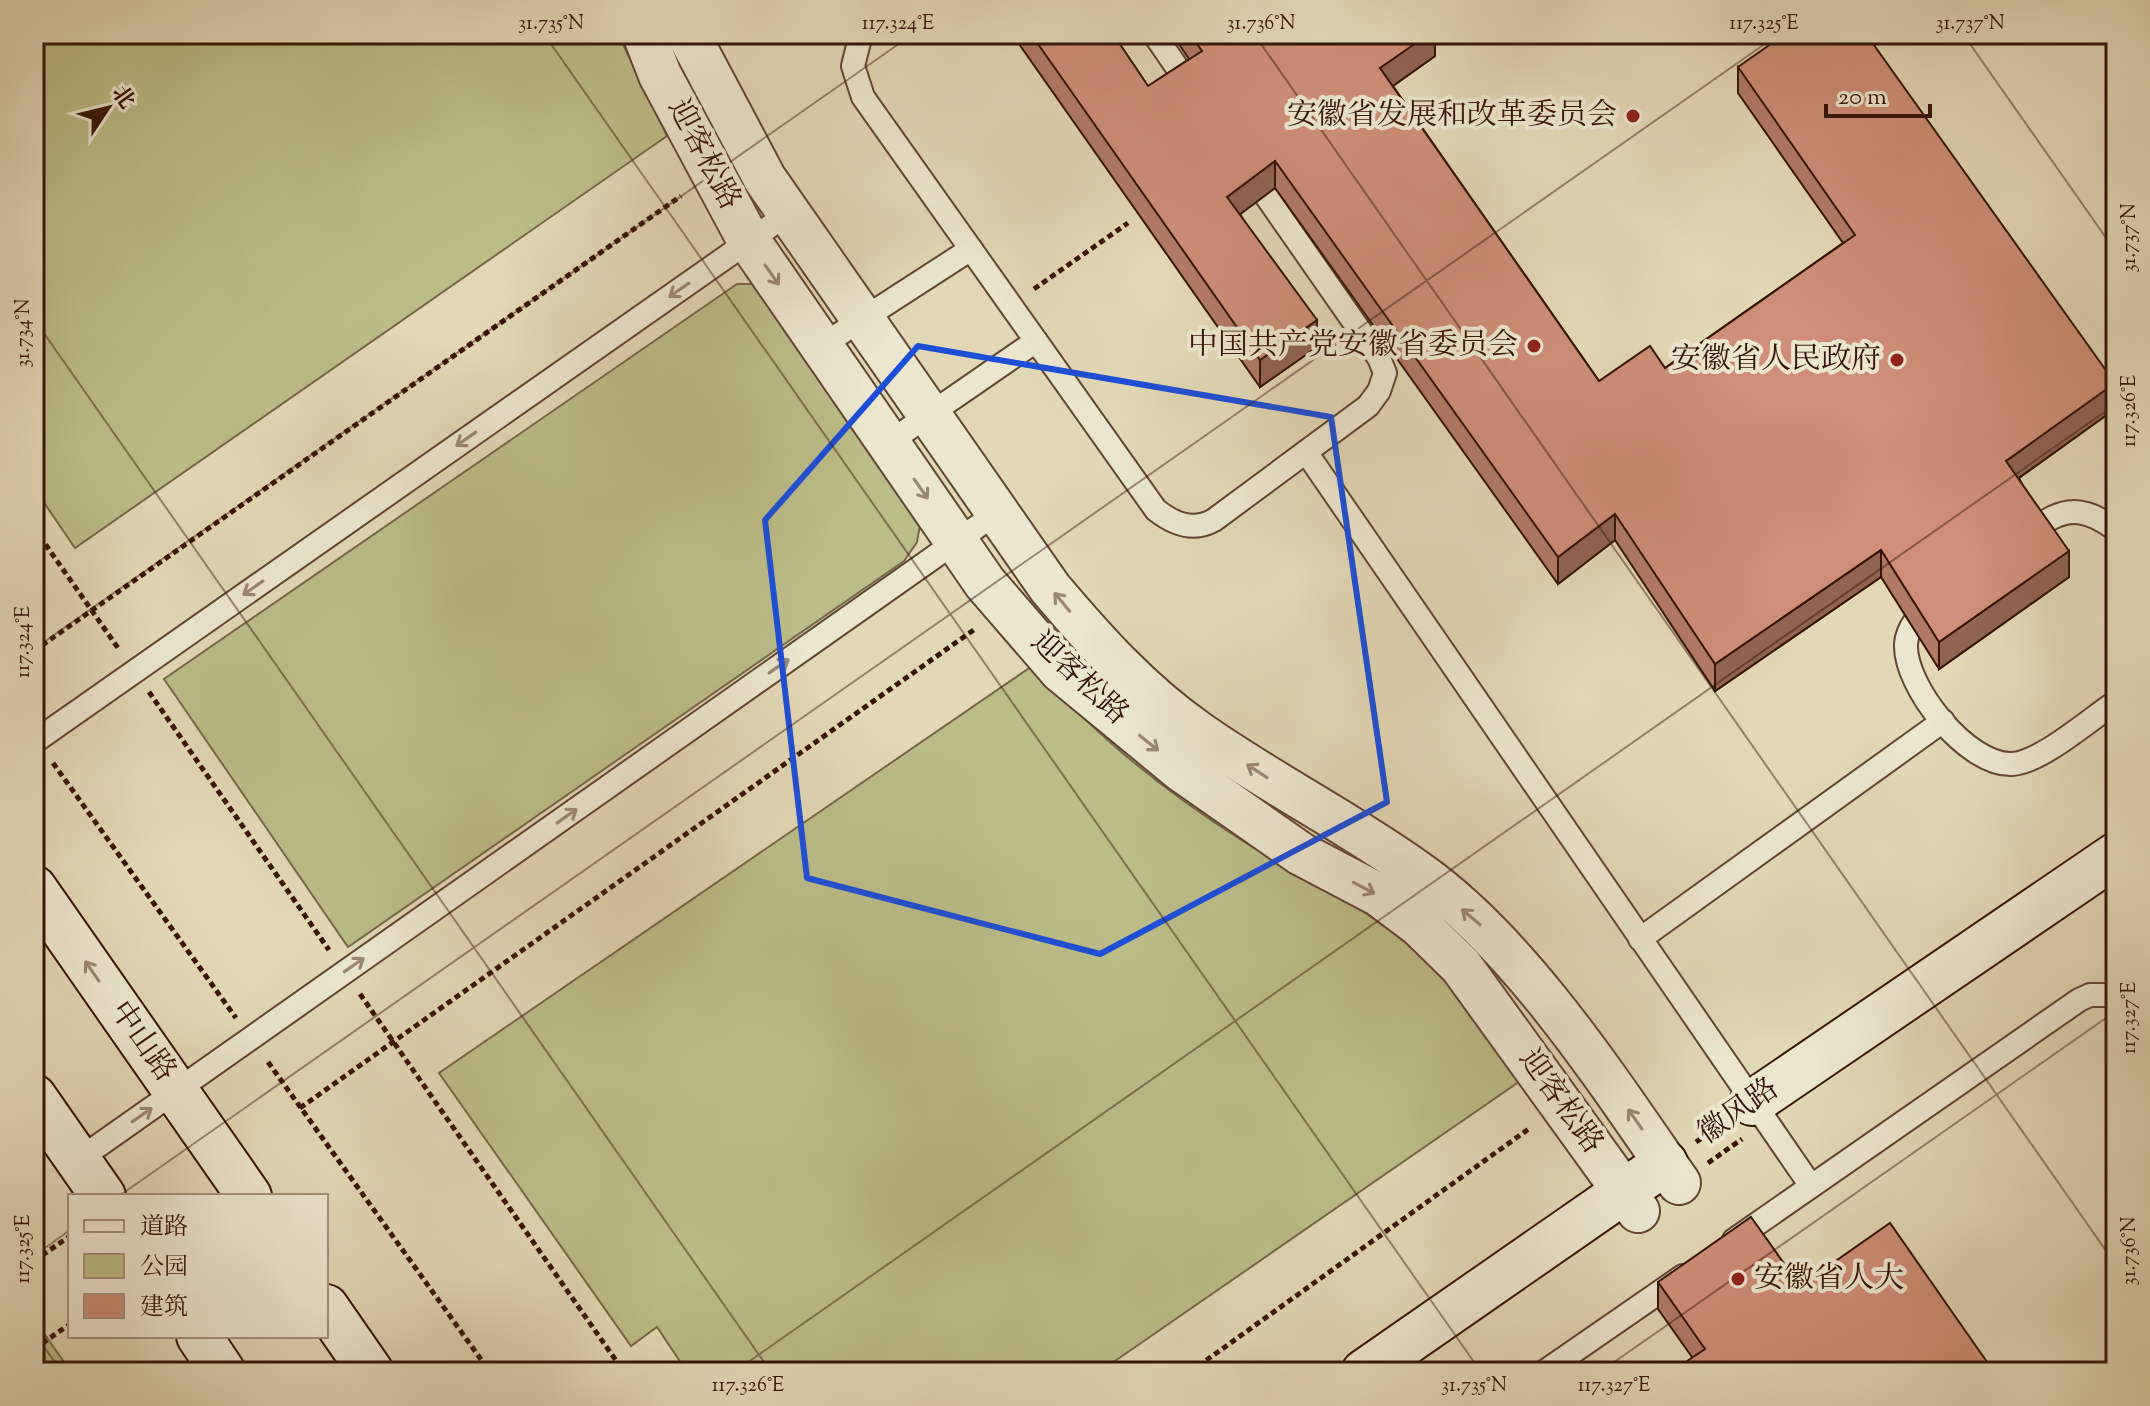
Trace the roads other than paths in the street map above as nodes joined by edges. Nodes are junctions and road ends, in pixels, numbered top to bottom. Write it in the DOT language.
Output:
graph roads {
  1 [pos="644,34"];
  2 [pos="688,34"];
  3 [pos="861,34"];
  4 [pos="1154,34"];
  5 [pos="1208,112"];
  6 [pos="1235,151"];
  7 [pos="789,213"];
  8 [pos="749,241"];
  9 [pos="971,249"];
  10 [pos="863,320"];
  11 [pos="1036,341"];
  12 [pos="821,346"];
  13 [pos="928,415"];
  14 [pos="888,443"];
  15 [pos="1306,452"];
  16 [pos="998,512"];
  17 [pos="2116,530"];
  18 [pos="956,541"];
  19 [pos="2011,546"];
  20 [pos="1952,589"];
  21 [pos="2116,702"];
  22 [pos="1943,721"];
  23 [pos="34,742"];
  24 [pos="2116,855"];
  25 [pos="2116,877"];
  26 [pos="34,888"];
  27 [pos="1640,939"];
  28 [pos="2116,995"];
  29 [pos="176,1091"];
  30 [pos="34,1097"];
  31 [pos="1759,1112"];
  32 [pos="78,1160"];
  33 [pos="1672,1173"];
  34 [pos="1811,1186"];
  35 [pos="102,1194"];
  36 [pos="248,1194"];
  37 [pos="1631,1201"];
  38 [pos="328,1310"];
  39 [pos="200,1338"];
  40 [pos="223,1372"];
  41 [pos="371,1372"];
  42 [pos="1364,1372"];
  43 [pos="1409,1372"];
  44 [pos="1544,1372"];
  1 -- 8 [label="street, 迎客松路"];
  2 -- 7 [label="street, 迎客松路"];
  3 -- 9 [label="lane"];
  4 -- 5 [label="lane"];
  6 -- 15 [label="lane"];
  7 -- 8 [label="lane"];
  7 -- 10 [label="street, 迎客松路"];
  8 -- 12 [label="street, 迎客松路, one-way"];
  8 -- 23 [label="lane, one-way"];
  9 -- 10 [label="lane"];
  9 -- 11 [label="lane"];
  10 -- 12 [label="lane"];
  10 -- 13 [label="street, 迎客松路"];
  11 -- 13 [label="lane"];
  11 -- 15 [label="lane"];
  12 -- 14 [label="street, 迎客松路"];
  13 -- 14 [label="lane"];
  13 -- 16 [label="street, 迎客松路"];
  14 -- 18 [label="street, 迎客松路, one-way"];
  15 -- 27 [label="lane"];
  16 -- 18 [label="lane"];
  33 -- 16 [label="street, 迎客松路, one-way"];
  17 -- 19 [label="lane"];
  29 -- 18 [label="lane, one-way"];
  18 -- 37 [label="street, 迎客松路, one-way"];
  20 -- 22 [label="lane"];
  21 -- 22 [label="lane"];
  22 -- 27 [label="lane"];
  24 -- 31 [label="street, 徽风路"];
  25 -- 31 [label="street, 徽风路"];
  29 -- 26 [label="street, 中山路, one-way"];
  27 -- 31 [label="lane"];
  28 -- 34 [label="lane"];
  32 -- 29 [label="lane, one-way"];
  29 -- 36 [label="street, 中山路"];
  30 -- 32 [label="street"];
  31 -- 34 [label="lane"];
  32 -- 35 [label="street"];
  33 -- 37 [label="street, 徽风路"];
  34 -- 44 [label="lane"];
  37 -- 42 [label="street, 徽风路"];
  37 -- 43 [label="street, 徽风路"];
  38 -- 41 [label="street"];
  39 -- 40 [label="street"];
}
